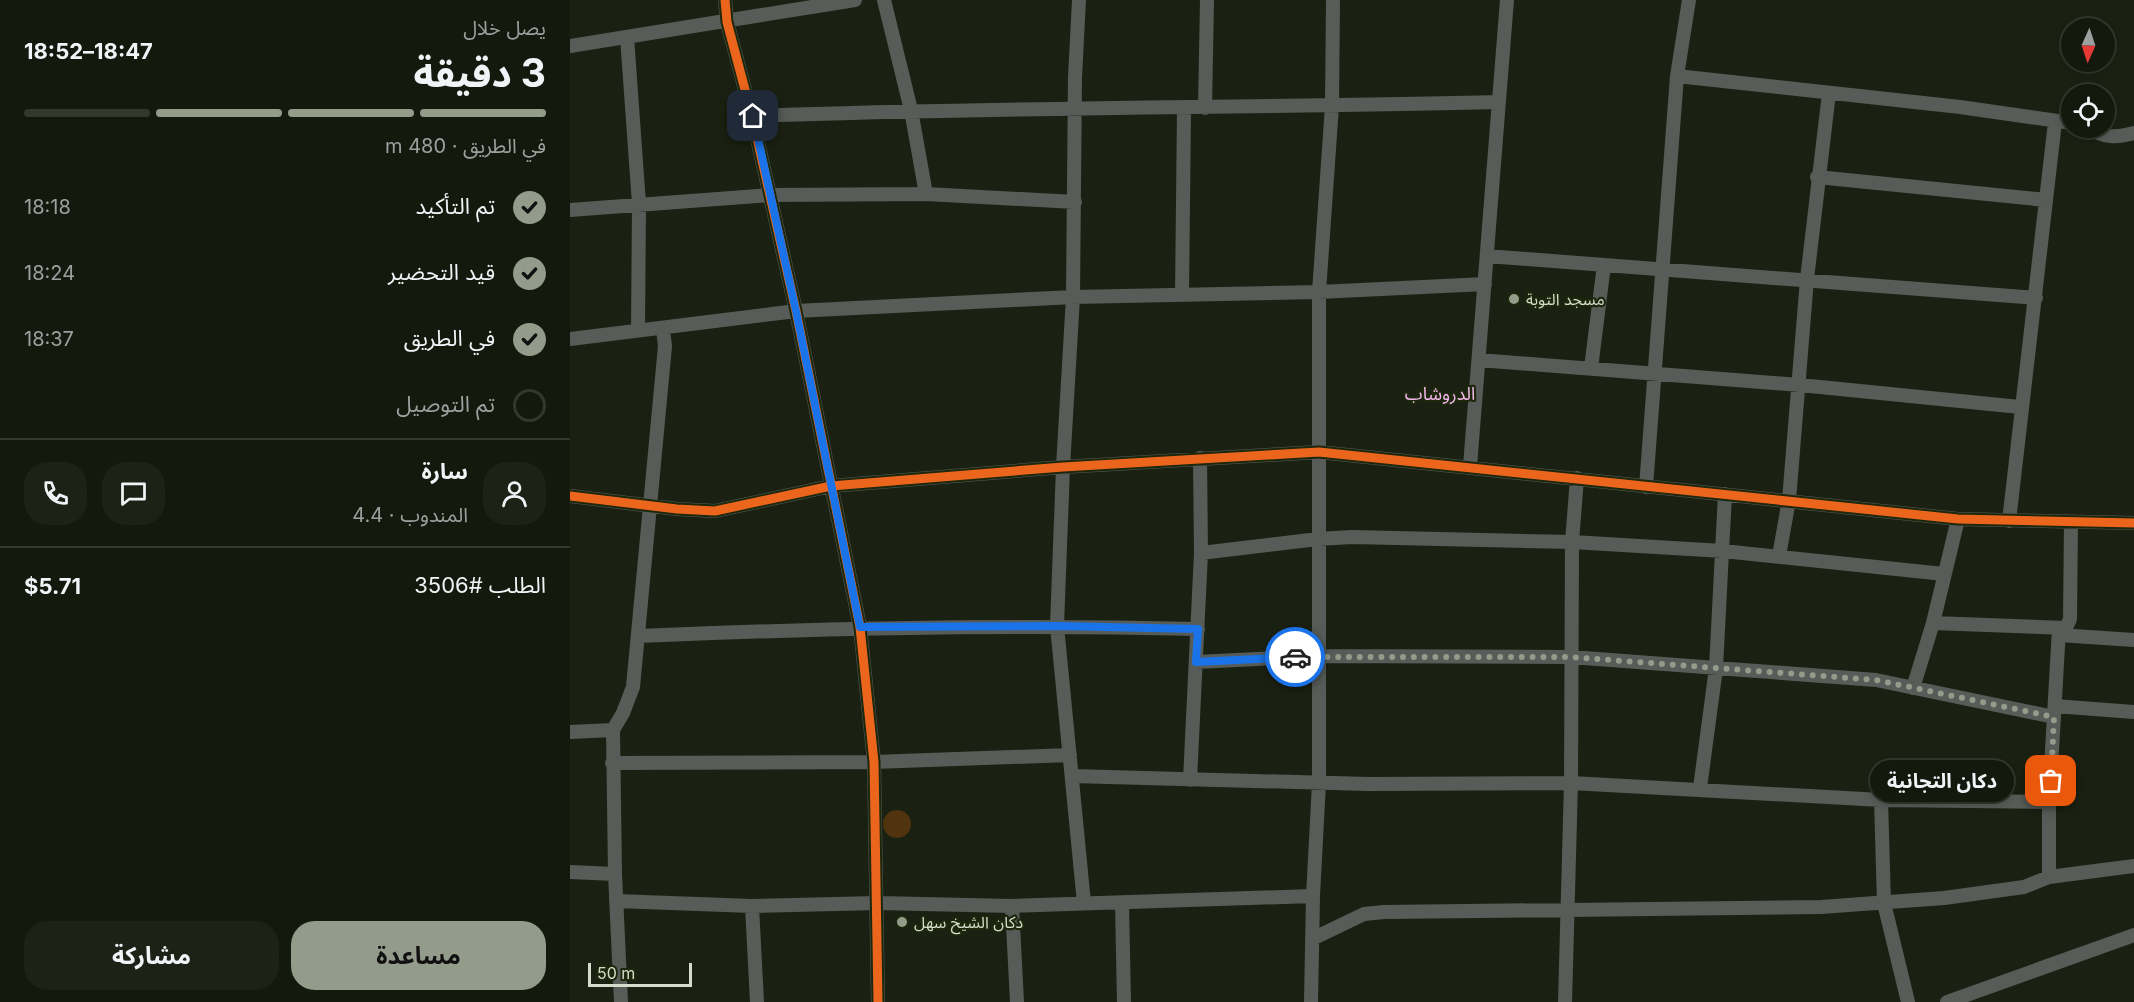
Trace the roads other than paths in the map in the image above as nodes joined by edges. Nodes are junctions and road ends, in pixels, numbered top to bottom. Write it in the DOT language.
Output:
graph roads {
  1 [pos="725,0"];
  2 [pos="855,0"];
  3 [pos="884,0"];
  4 [pos="1079,0"];
  5 [pos="1207,0"];
  6 [pos="1333,0"];
  7 [pos="1507,0"];
  8 [pos="1689,0"];
  9 [pos="727,22"];
  10 [pos="627,38"];
  11 [pos="570,46"];
  12 [pos="1677,76"];
  13 [pos="1829,93"];
  14 [pos="1498,102"];
  15 [pos="1332,106"];
  16 [pos="1205,108"];
  17 [pos="1184,109"];
  18 [pos="911,110"];
  19 [pos="1075,110"];
  20 [pos="753,116"];
  21 [pos="2055,122"];
  22 [pos="2061,122"];
  23 [pos="2134,133"];
  24 [pos="2115,137"];
  25 [pos="1817,177"];
  26 [pos="926,194"];
  27 [pos="771,195"];
  28 [pos="2046,200"];
  29 [pos="1075,202"];
  30 [pos="639,204"];
  31 [pos="570,210"];
  32 [pos="1487,256"];
  33 [pos="1604,265"];
  34 [pos="1662,270"];
  35 [pos="1807,279"];
  36 [pos="1485,284"];
  37 [pos="1319,292"];
  38 [pos="1182,295"];
  39 [pos="1073,297"];
  40 [pos="2036,298"];
  41 [pos="796,311"];
  42 [pos="638,329"];
  43 [pos="663,329"];
  44 [pos="570,339"];
  45 [pos="1479,360"];
  46 [pos="1591,368"];
  47 [pos="1655,373"];
  48 [pos="1800,385"];
  49 [pos="2020,407"];
  50 [pos="1319,452"];
  51 [pos="1200,458"];
  52 [pos="1470,466"];
  53 [pos="1063,467"];
  54 [pos="1576,478"];
  55 [pos="831,486"];
  56 [pos="1646,487"];
  57 [pos="1725,494"];
  58 [pos="570,496"];
  59 [pos="1790,500"];
  60 [pos="651,505"];
  61 [pos="1958,519"];
  62 [pos="2009,521"];
  63 [pos="2071,523"];
  64 [pos="2134,524"];
  65 [pos="1318,539"];
  66 [pos="1572,542"];
  67 [pos="1723,551"];
  68 [pos="1201,554"];
  69 [pos="1779,556"];
  70 [pos="1944,573"];
  71 [pos="1933,623"];
  72 [pos="1057,626"];
  73 [pos="860,627"];
  74 [pos="1198,629"];
  75 [pos="2059,632"];
  76 [pos="638,636"];
  77 [pos="2134,640"];
  78 [pos="1317,656"];
  79 [pos="1570,657"];
  80 [pos="1196,662"];
  81 [pos="1716,668"];
  82 [pos="1913,688"];
  83 [pos="2055,712"];
  84 [pos="2134,712"];
  85 [pos="613,730"];
  86 [pos="570,732"];
  87 [pos="1070,755"];
  88 [pos="874,762"];
  89 [pos="612,763"];
  90 [pos="1072,776"];
  91 [pos="1190,780"];
  92 [pos="1319,783"];
  93 [pos="1571,783"];
  94 [pos="1700,788"];
  95 [pos="1881,800"];
  96 [pos="2049,802"];
  97 [pos="2134,866"];
  98 [pos="570,872"];
  99 [pos="615,874"];
  100 [pos="2049,877"];
  101 [pos="1313,896"];
  102 [pos="616,901"];
  103 [pos="878,903"];
  104 [pos="1084,903"];
  105 [pos="1122,903"];
  106 [pos="1884,903"];
  107 [pos="752,906"];
  108 [pos="1012,906"];
  109 [pos="1567,910"];
  110 [pos="2134,935"];
  111 [pos="1312,939"];
  112 [pos="621,1002"];
  113 [pos="757,1002"];
  114 [pos="878,1002"];
  115 [pos="1017,1002"];
  116 [pos="1124,1002"];
  117 [pos="1311,1002"];
  118 [pos="1565,1002"];
  119 [pos="1908,1002"];
  120 [pos="1947,1002"];
  1 -- 9 [label="street"];
  2 -- 9 [label="street"];
  3 -- 18 [label="street"];
  4 -- 19 [label="street"];
  5 -- 16 [label="street"];
  6 -- 15 [label="street"];
  7 -- 14 [label="street"];
  8 -- 12 [label="street"];
  9 -- 10 [label="street"];
  9 -- 20 [label="street"];
  10 -- 11 [label="street"];
  10 -- 30 [label="street"];
  12 -- 13 [label="street"];
  12 -- 34 [label="street"];
  13 -- 21 [label="street"];
  13 -- 25 [label="street"];
  14 -- 15 [label="street"];
  14 -- 32 [label="street"];
  15 -- 16 [label="street"];
  15 -- 37 [label="street"];
  16 -- 17 [label="street"];
  17 -- 19 [label="street"];
  17 -- 38 [label="street"];
  18 -- 19 [label="street"];
  18 -- 20 [label="street"];
  18 -- 26 [label="street"];
  19 -- 29 [label="street"];
  20 -- 27 [label="street"];
  21 -- 22 [label="street"];
  21 -- 28 [label="street"];
  23 -- 24 [label="street"];
  25 -- 28 [label="street"];
  25 -- 35 [label="street"];
  26 -- 27 [label="street"];
  26 -- 29 [label="street"];
  27 -- 30 [label="street"];
  27 -- 41 [label="street"];
  28 -- 40 [label="street"];
  29 -- 39 [label="street"];
  30 -- 31 [label="street"];
  30 -- 42 [label="street"];
  32 -- 33 [label="street"];
  32 -- 36 [label="street"];
  33 -- 34 [label="street"];
  33 -- 46 [label="street"];
  34 -- 35 [label="street"];
  34 -- 47 [label="street"];
  35 -- 40 [label="street"];
  35 -- 48 [label="street"];
  36 -- 37 [label="street"];
  36 -- 45 [label="street"];
  37 -- 38 [label="street"];
  37 -- 50 [label="street"];
  38 -- 39 [label="street"];
  39 -- 41 [label="street"];
  39 -- 53 [label="street"];
  40 -- 49 [label="street"];
  41 -- 43 [label="street"];
  41 -- 55 [label="street"];
  42 -- 43 [label="street"];
  42 -- 44 [label="street"];
  43 -- 60 [label="street"];
  45 -- 46 [label="street"];
  45 -- 52 [label="street"];
  46 -- 47 [label="street"];
  47 -- 48 [label="street"];
  47 -- 56 [label="street"];
  48 -- 49 [label="street"];
  48 -- 59 [label="street"];
  49 -- 62 [label="street"];
  50 -- 51 [label="street"];
  50 -- 52 [label="street"];
  50 -- 65 [label="street"];
  51 -- 53 [label="street"];
  51 -- 68 [label="street"];
  52 -- 54 [label="street"];
  53 -- 55 [label="street"];
  53 -- 72 [label="street"];
  54 -- 56 [label="street"];
  54 -- 66 [label="street"];
  55 -- 60 [label="street"];
  55 -- 73 [label="street"];
  56 -- 57 [label="street"];
  57 -- 59 [label="street"];
  57 -- 67 [label="street"];
  58 -- 60 [label="street"];
  59 -- 61 [label="street"];
  59 -- 69 [label="street"];
  60 -- 76 [label="street"];
  61 -- 62 [label="street"];
  61 -- 70 [label="street"];
  62 -- 63 [label="street"];
  63 -- 64 [label="street"];
  63 -- 75 [label="street"];
  65 -- 66 [label="street"];
  65 -- 68 [label="street"];
  65 -- 78 [label="street"];
  66 -- 67 [label="street"];
  66 -- 79 [label="street"];
  67 -- 69 [label="street"];
  67 -- 81 [label="street"];
  68 -- 74 [label="street"];
  69 -- 70 [label="street"];
  70 -- 71 [label="street"];
  71 -- 75 [label="street"];
  71 -- 82 [label="street"];
  72 -- 73 [label="street"];
  72 -- 74 [label="street"];
  72 -- 87 [label="street"];
  73 -- 76 [label="street"];
  73 -- 88 [label="street"];
  74 -- 80 [label="street"];
  75 -- 77 [label="street"];
  75 -- 83 [label="street"];
  76 -- 85 [label="street"];
  78 -- 79 [label="street"];
  78 -- 80 [label="street"];
  78 -- 92 [label="street"];
  79 -- 81 [label="street"];
  79 -- 93 [label="street"];
  80 -- 91 [label="street"];
  81 -- 82 [label="street"];
  81 -- 94 [label="street"];
  82 -- 83 [label="street"];
  83 -- 84 [label="street"];
  83 -- 96 [label="street"];
  85 -- 86 [label="street"];
  85 -- 89 [label="street"];
  87 -- 88 [label="street"];
  87 -- 90 [label="street"];
  88 -- 89 [label="street"];
  88 -- 103 [label="street"];
  89 -- 99 [label="street"];
  90 -- 91 [label="street"];
  90 -- 104 [label="street"];
  91 -- 92 [label="street"];
  92 -- 93 [label="street"];
  92 -- 101 [label="street"];
  93 -- 94 [label="street"];
  93 -- 109 [label="street"];
  94 -- 95 [label="street"];
  95 -- 96 [label="street"];
  95 -- 106 [label="street"];
  96 -- 100 [label="street"];
  97 -- 100 [label="street"];
  98 -- 99 [label="street"];
  99 -- 102 [label="street"];
  100 -- 106 [label="street"];
  101 -- 105 [label="street"];
  101 -- 111 [label="street"];
  102 -- 107 [label="street"];
  102 -- 112 [label="street"];
  103 -- 107 [label="street"];
  103 -- 108 [label="street"];
  103 -- 114 [label="street"];
  104 -- 105 [label="street"];
  104 -- 108 [label="street"];
  105 -- 116 [label="street"];
  106 -- 109 [label="street"];
  106 -- 119 [label="street"];
  107 -- 113 [label="street"];
  108 -- 115 [label="street"];
  109 -- 111 [label="street"];
  109 -- 118 [label="street"];
  110 -- 120 [label="street"];
  111 -- 117 [label="street"];
}
